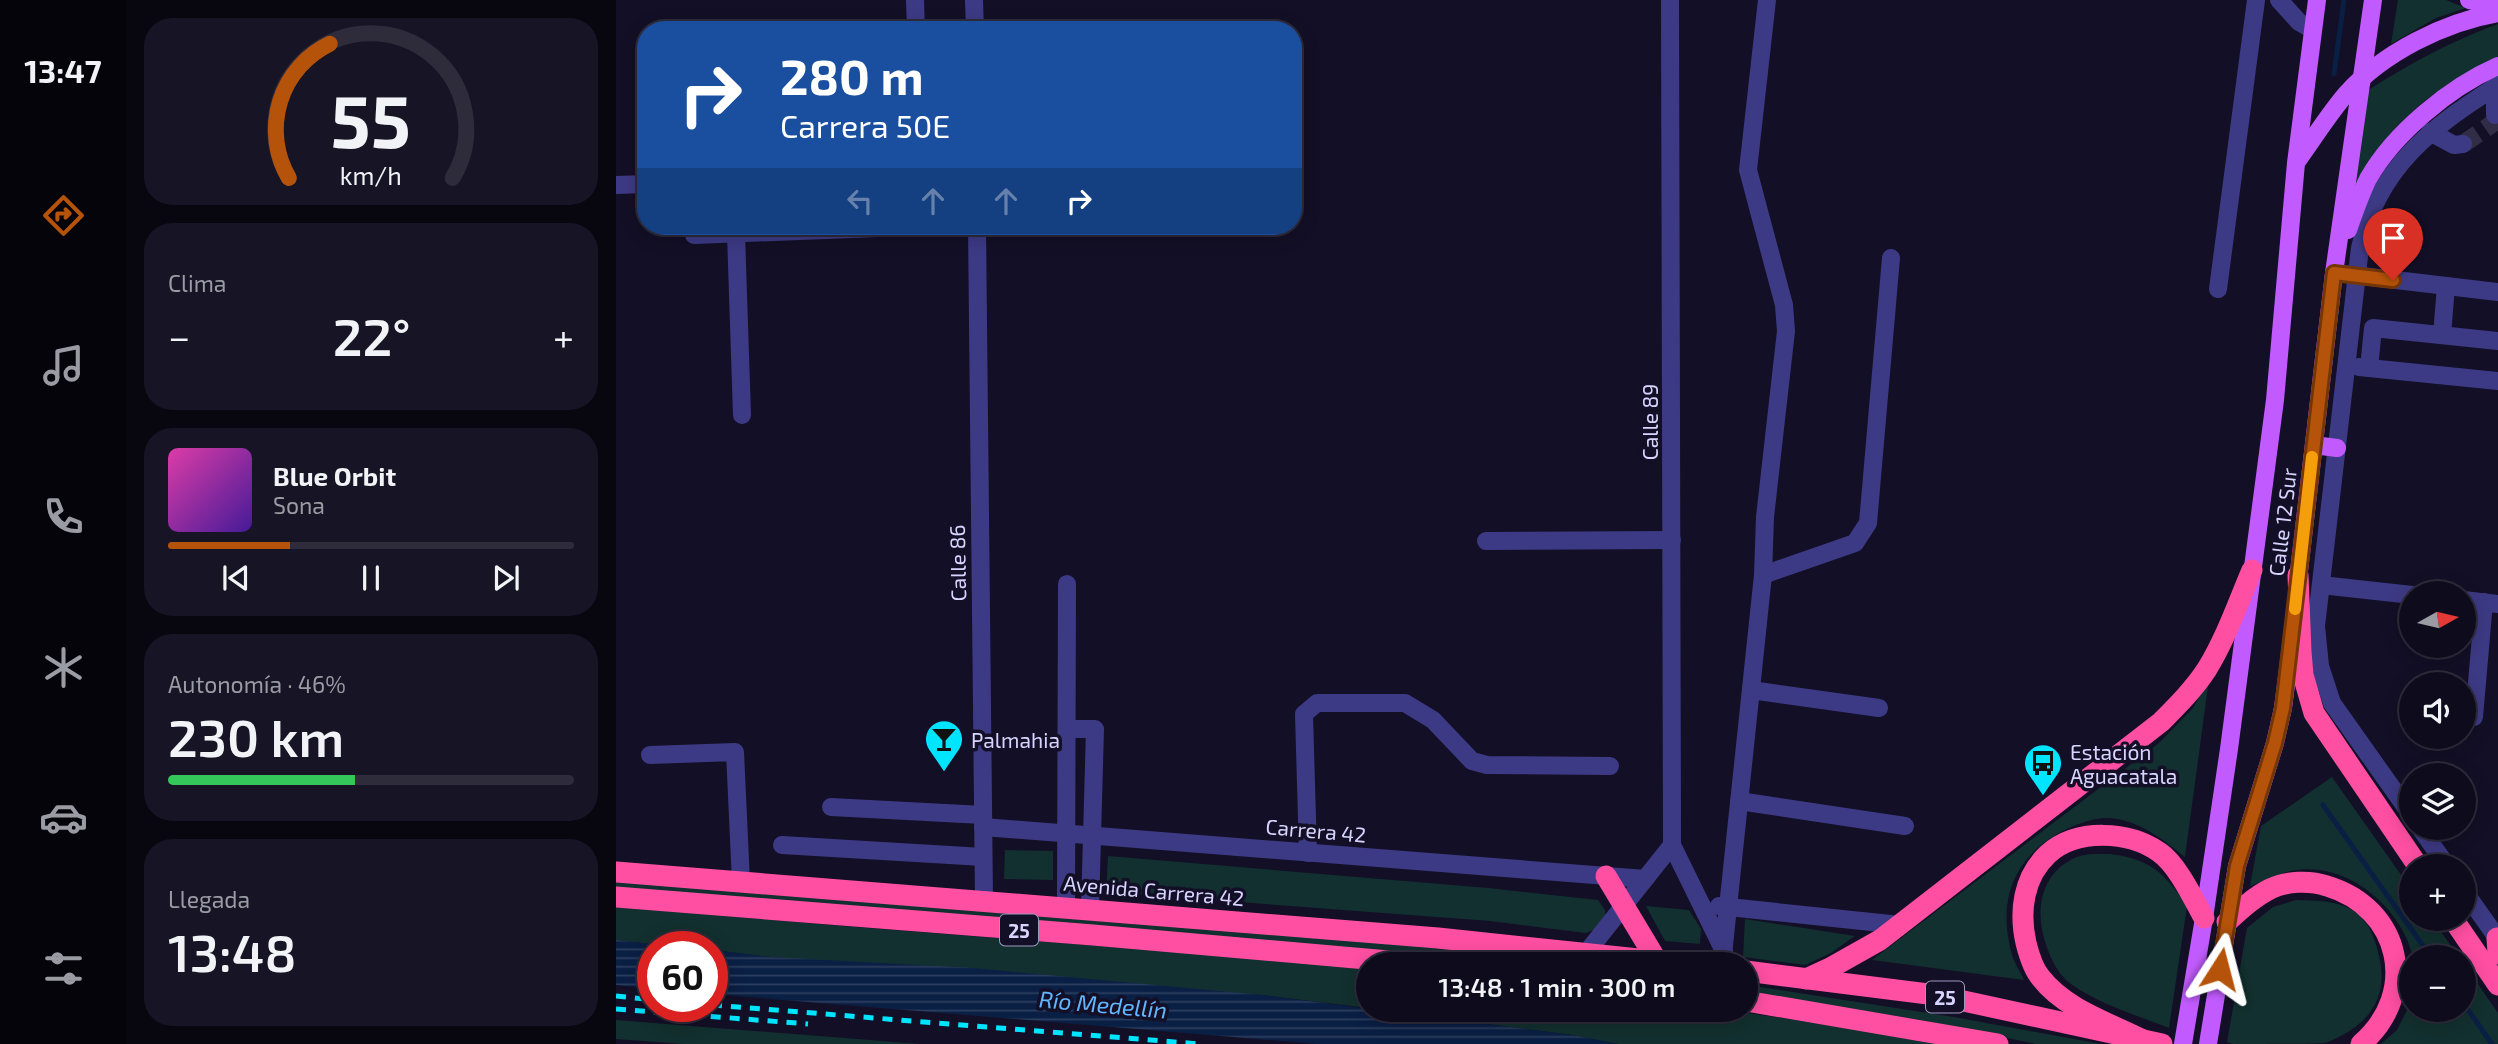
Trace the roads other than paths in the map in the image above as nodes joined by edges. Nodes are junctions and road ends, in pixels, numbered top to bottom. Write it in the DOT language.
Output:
graph roads {
  1 [pos="915,0"];
  2 [pos="974,0"];
  3 [pos="1670,0"];
  4 [pos="1768,0"];
  5 [pos="2256,0"];
  6 [pos="2279,0"];
  7 [pos="2317,0"];
  8 [pos="2373,0"];
  9 [pos="2469,0"];
  10 [pos="2498,7"];
  11 [pos="2498,13"];
  12 [pos="916,21"];
  13 [pos="975,21"];
  14 [pos="2313,30"];
  15 [pos="2498,66"];
  16 [pos="2362,79"];
  17 [pos="2498,86"];
  18 [pos="2495,115"];
  19 [pos="2430,132"];
  20 [pos="2463,144"];
  21 [pos="2296,163"];
  22 [pos="637,184"];
  23 [pos="616,185"];
  24 [pos="715,235"];
  25 [pos="736,235"];
  26 [pos="977,235"];
  27 [pos="694,236"];
  28 [pos="1891,258"];
  29 [pos="2334,273"];
  30 [pos="2357,276"];
  31 [pos="2446,286"];
  32 [pos="2218,289"];
  33 [pos="2498,292"];
  34 [pos="2442,335"];
  35 [pos="2498,341"];
  36 [pos="2346,365"];
  37 [pos="2369,368"];
  38 [pos="2498,382"];
  39 [pos="741,415"];
  40 [pos="2314,445"];
  41 [pos="2337,448"];
  42 [pos="1672,540"];
  43 [pos="1486,541"];
  44 [pos="2252,570"];
  45 [pos="1763,575"];
  46 [pos="2298,575"];
  47 [pos="1067,584"];
  48 [pos="2321,585"];
  49 [pos="2399,594"];
  50 [pos="2491,603"];
  51 [pos="1751,690"];
  52 [pos="2476,704"];
  53 [pos="1879,708"];
  54 [pos="1067,729"];
  55 [pos="650,755"];
  56 [pos="1610,766"];
  57 [pos="2399,797"];
  58 [pos="1739,801"];
  59 [pos="831,807"];
  60 [pos="983,821"];
  61 [pos="1905,826"];
  62 [pos="1067,833"];
  63 [pos="1092,835"];
  64 [pos="782,845"];
  65 [pos="1672,845"];
  66 [pos="1308,853"];
  67 [pos="2409,854"];
  68 [pos="983,857"];
  69 [pos="616,872"];
  70 [pos="1606,876"];
  71 [pos="1645,879"];
  72 [pos="740,882"];
  73 [pos="616,897"];
  74 [pos="984,900"];
  75 [pos="1624,905"];
  76 [pos="1702,905"];
  77 [pos="1728,907"];
  78 [pos="1066,908"];
  79 [pos="2476,908"];
  80 [pos="1090,909"];
  81 [pos="2204,918"];
  82 [pos="2227,922"];
  83 [pos="1900,925"];
  84 [pos="2461,931"];
  85 [pos="2498,938"];
  86 [pos="1587,952"];
  87 [pos="1652,952"];
  88 [pos="1721,952"];
  89 [pos="1724,952"];
  90 [pos="2498,954"];
  91 [pos="1356,958"];
  92 [pos="1758,973"];
  93 [pos="1806,979"];
  94 [pos="2498,985"];
  95 [pos="1758,1003"];
  96 [pos="2141,1039"];
  97 [pos="1998,1044"];
  98 [pos="2162,1044"];
  99 [pos="2183,1044"];
  100 [pos="2208,1044"];
  101 [pos="2361,1044"];
  1 -- 12 [label="street"];
  2 -- 13 [label="street"];
  3 -- 42 [label="street, Calle 89"];
  4 -- 45 [label="street"];
  5 -- 32 [label="street"];
  6 -- 14 [label="street"];
  7 -- 14 [label="main road, Calle 12 Sur"];
  8 -- 16 [label="main road, Calle 12 Sur"];
  9 -- 10 [label="main road"];
  11 -- 16 [label="main road"];
  14 -- 21 [label="main road, Calle 12 Sur"];
  15 -- 29 [label="main road"];
  16 -- 21 [label="main road"];
  16 -- 29 [label="main road, Calle 12 Sur"];
  17 -- 18 [label="street"];
  17 -- 19 [label="street"];
  19 -- 20 [label="street"];
  19 -- 30 [label="street"];
  21 -- 44 [label="main road, Calle 12 Sur"];
  22 -- 23 [label="street"];
  24 -- 27 [label="street"];
  25 -- 39 [label="street"];
  26 -- 60 [label="street, Calle 86"];
  28 -- 45 [label="street"];
  29 -- 30 [label="street"];
  29 -- 40 [label="main road, Calle 12 Sur"];
  30 -- 31 [label="street"];
  30 -- 36 [label="street"];
  31 -- 33 [label="street"];
  31 -- 34 [label="street"];
  34 -- 35 [label="street"];
  34 -- 37 [label="street"];
  36 -- 37 [label="street"];
  36 -- 41 [label="street"];
  37 -- 38 [label="street"];
  40 -- 41 [label="main road"];
  40 -- 46 [label="main road, Calle 12 Sur"];
  41 -- 48 [label="street"];
  42 -- 43 [label="street"];
  42 -- 65 [label="street, Calle 89"];
  44 -- 81 [label="main road, Calle 12 Sur"];
  44 -- 83 [label="highway"];
  45 -- 51 [label="street"];
  46 -- 67 [label="highway"];
  46 -- 82 [label="main road, Calle 12 Sur"];
  47 -- 54 [label="street"];
  48 -- 49 [label="street"];
  48 -- 57 [label="street"];
  50 -- 52 [label="street"];
  51 -- 53 [label="street"];
  51 -- 58 [label="street"];
  54 -- 62 [label="street"];
  54 -- 63 [label="street"];
  55 -- 72 [label="street"];
  56 -- 66 [label="street"];
  58 -- 61 [label="street"];
  58 -- 77 [label="street"];
  59 -- 60 [label="street, Carrera 42"];
  60 -- 62 [label="street, Carrera 42"];
  60 -- 68 [label="street, Calle 86"];
  62 -- 63 [label="street, Carrera 42"];
  62 -- 78 [label="street"];
  63 -- 66 [label="street, Carrera 42"];
  63 -- 80 [label="street"];
  64 -- 68 [label="street"];
  65 -- 71 [label="street"];
  65 -- 76 [label="street, Calle 89"];
  66 -- 70 [label="street, Carrera 42"];
  68 -- 74 [label="street, Calle 86"];
  69 -- 72 [label="highway, Avenida Carrera 42 / 25"];
  70 -- 71 [label="street, Carrera 42"];
  70 -- 75 [label="highway"];
  71 -- 75 [label="street"];
  72 -- 74 [label="highway, Avenida Carrera 42 / 25"];
  73 -- 91 [label="highway, 25"];
  74 -- 78 [label="highway, Avenida Carrera 42 / 25"];
  75 -- 86 [label="street"];
  75 -- 87 [label="highway"];
  76 -- 77 [label="street"];
  76 -- 88 [label="street, Calle 89"];
  77 -- 83 [label="street"];
  77 -- 89 [label="street"];
  78 -- 80 [label="highway, Avenida Carrera 42 / 25"];
  79 -- 85 [label="street"];
  80 -- 86 [label="highway, Avenida Carrera 42 / 25"];
  81 -- 96 [label="highway"];
  81 -- 99 [label="main road, Calle 12 Sur"];
  82 -- 100 [label="main road, Calle 12 Sur"];
  82 -- 101 [label="highway"];
  83 -- 93 [label="highway"];
  84 -- 94 [label="highway"];
  85 -- 90 [label="highway"];
  92 -- 93 [label="highway, 25"];
  93 -- 96 [label="highway, 25"];
  95 -- 97 [label="highway, 25"];
  96 -- 98 [label="highway, 25"];
}
